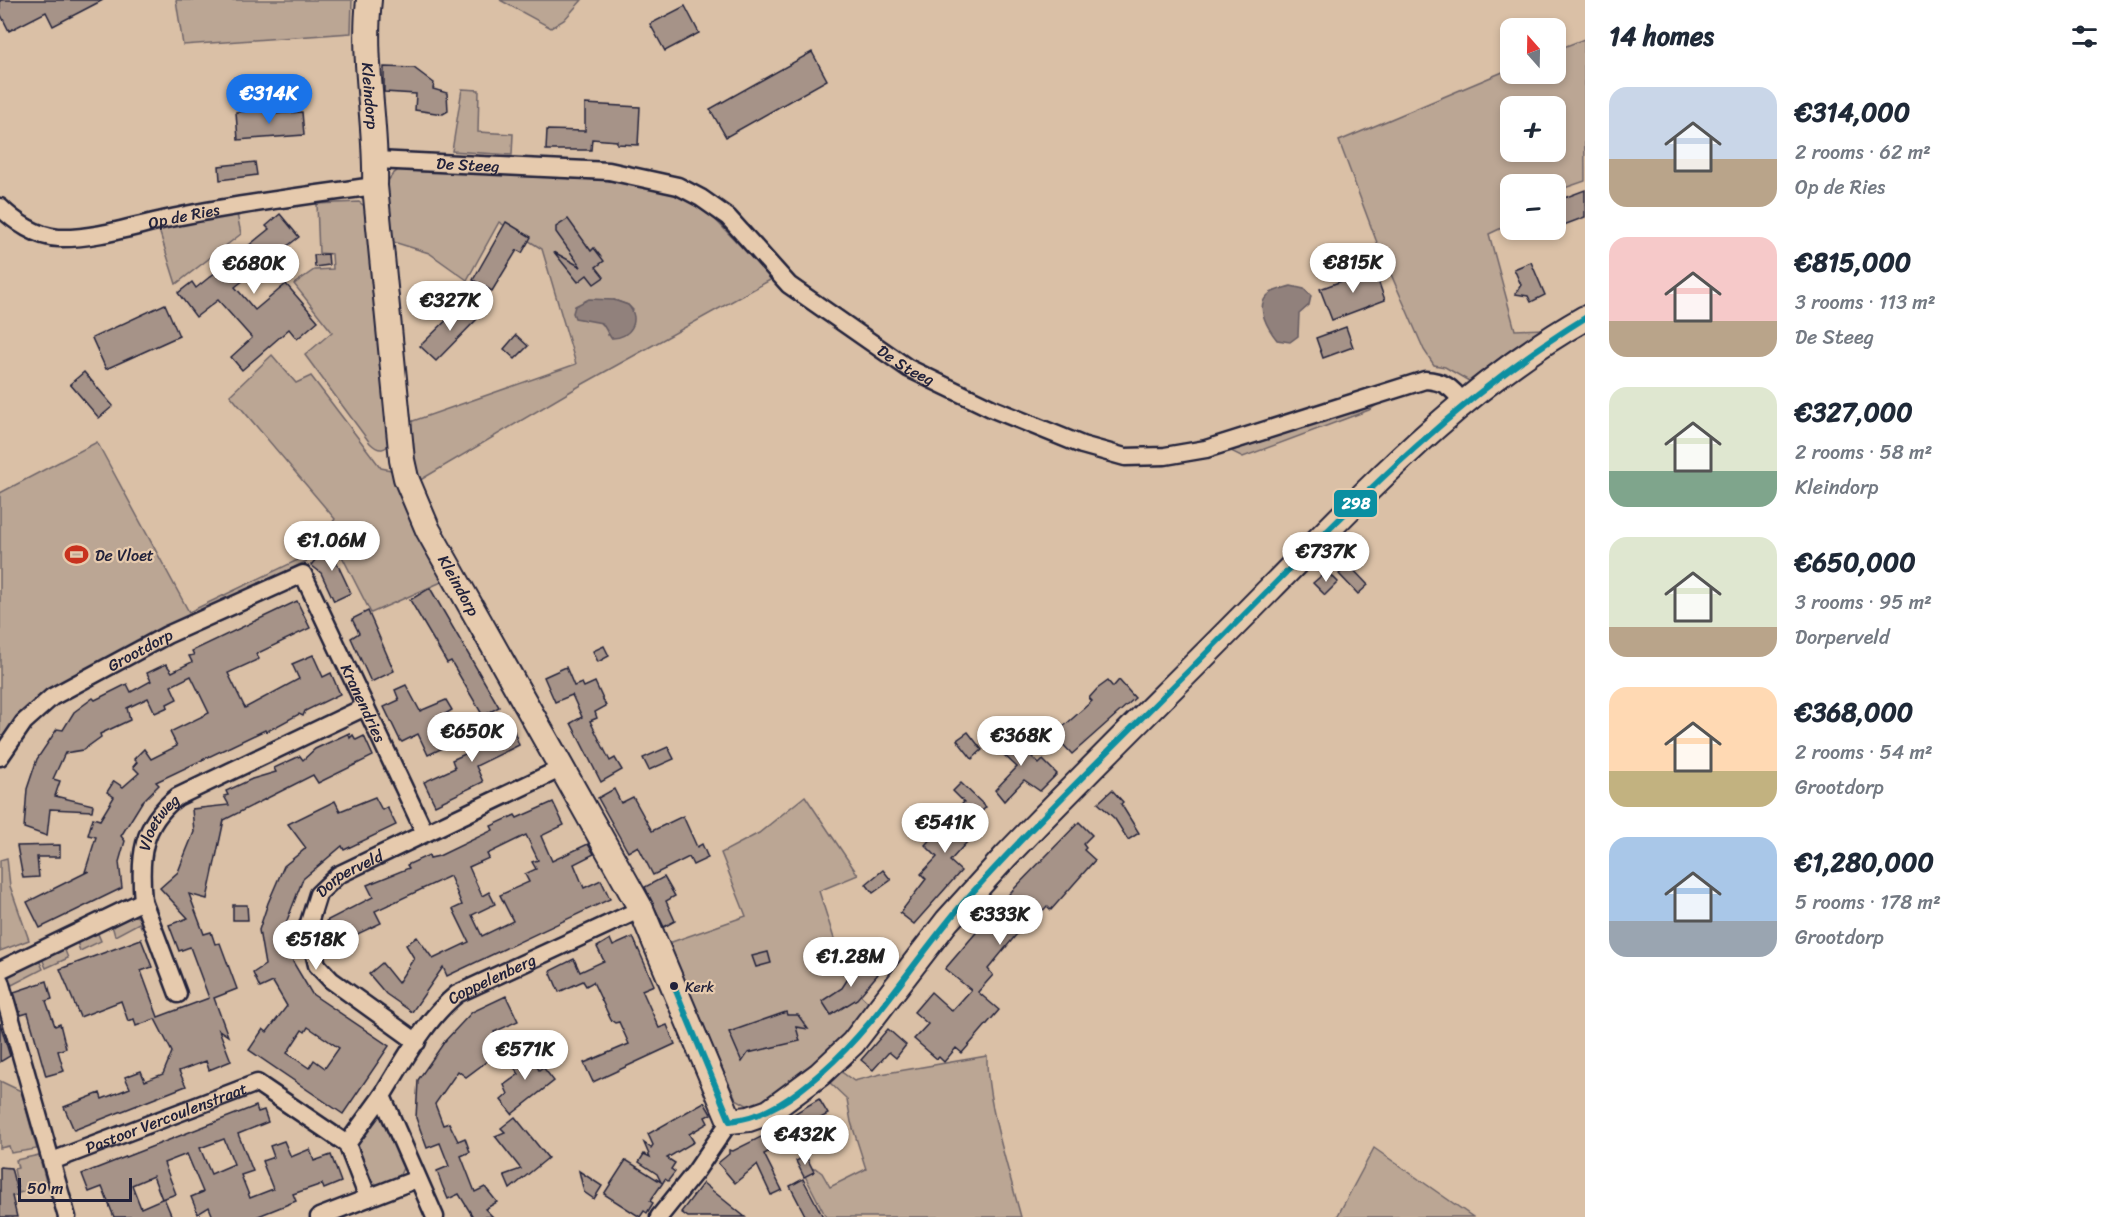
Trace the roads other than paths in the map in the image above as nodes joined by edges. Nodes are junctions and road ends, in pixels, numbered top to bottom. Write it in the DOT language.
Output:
graph roads {
  1 [pos="369,0"];
  2 [pos="376,160"];
  3 [pos="375,186"];
  4 [pos="0,207"];
  5 [pos="1585,318"];
  6 [pos="1462,402"];
  7 [pos="303,574"];
  8 [pos="365,707"];
  9 [pos="0,757"];
  10 [pos="562,768"];
  11 [pos="425,833"];
  12 [pos="143,901"];
  13 [pos="641,909"];
  14 [pos="0,970"];
  15 [pos="0,981"];
  16 [pos="178,994"];
  17 [pos="417,1042"];
  18 [pos="382,1096"];
  19 [pos="730,1121"];
  20 [pos="347,1144"];
  21 [pos="52,1161"];
  22 [pos="417,1179"];
  23 [pos="368,1198"];
  24 [pos="67,1217"];
  25 [pos="318,1217"];
  26 [pos="435,1217"];
  27 [pos="659,1217"];
  1 -- 2 [label="street, Kleindorp"];
  2 -- 3 [label="street, Kleindorp"];
  2 -- 6 [label="street, De Steeg"];
  3 -- 4 [label="street, Op de Ries"];
  3 -- 10 [label="street, Kleindorp"];
  5 -- 6 [label="street"];
  6 -- 19 [label="street"];
  7 -- 8 [label="street, Kranendries"];
  7 -- 9 [label="street, Grootdorp"];
  8 -- 11 [label="street, Kranendries"];
  8 -- 12 [label="street, Vloetweg"];
  10 -- 11 [label="street, Dorperveld"];
  10 -- 13 [label="street, Kleindorp"];
  11 -- 17 [label="street, Dorperveld"];
  12 -- 14 [label="street"];
  12 -- 16 [label="street, Vloetweg"];
  13 -- 17 [label="street, Coppelenberg"];
  13 -- 19 [label="street, Kleindorp"];
  15 -- 21 [label="street"];
  17 -- 18 [label="street, Coppelenberg"];
  18 -- 20 [label="street, Coppelenberg"];
  18 -- 22 [label="street"];
  19 -- 27 [label="street"];
  20 -- 21 [label="street, Pastoor Vercoulenstraat"];
  20 -- 23 [label="street"];
  21 -- 24 [label="street"];
  22 -- 23 [label="street"];
  22 -- 26 [label="street"];
  23 -- 25 [label="street"];
}
